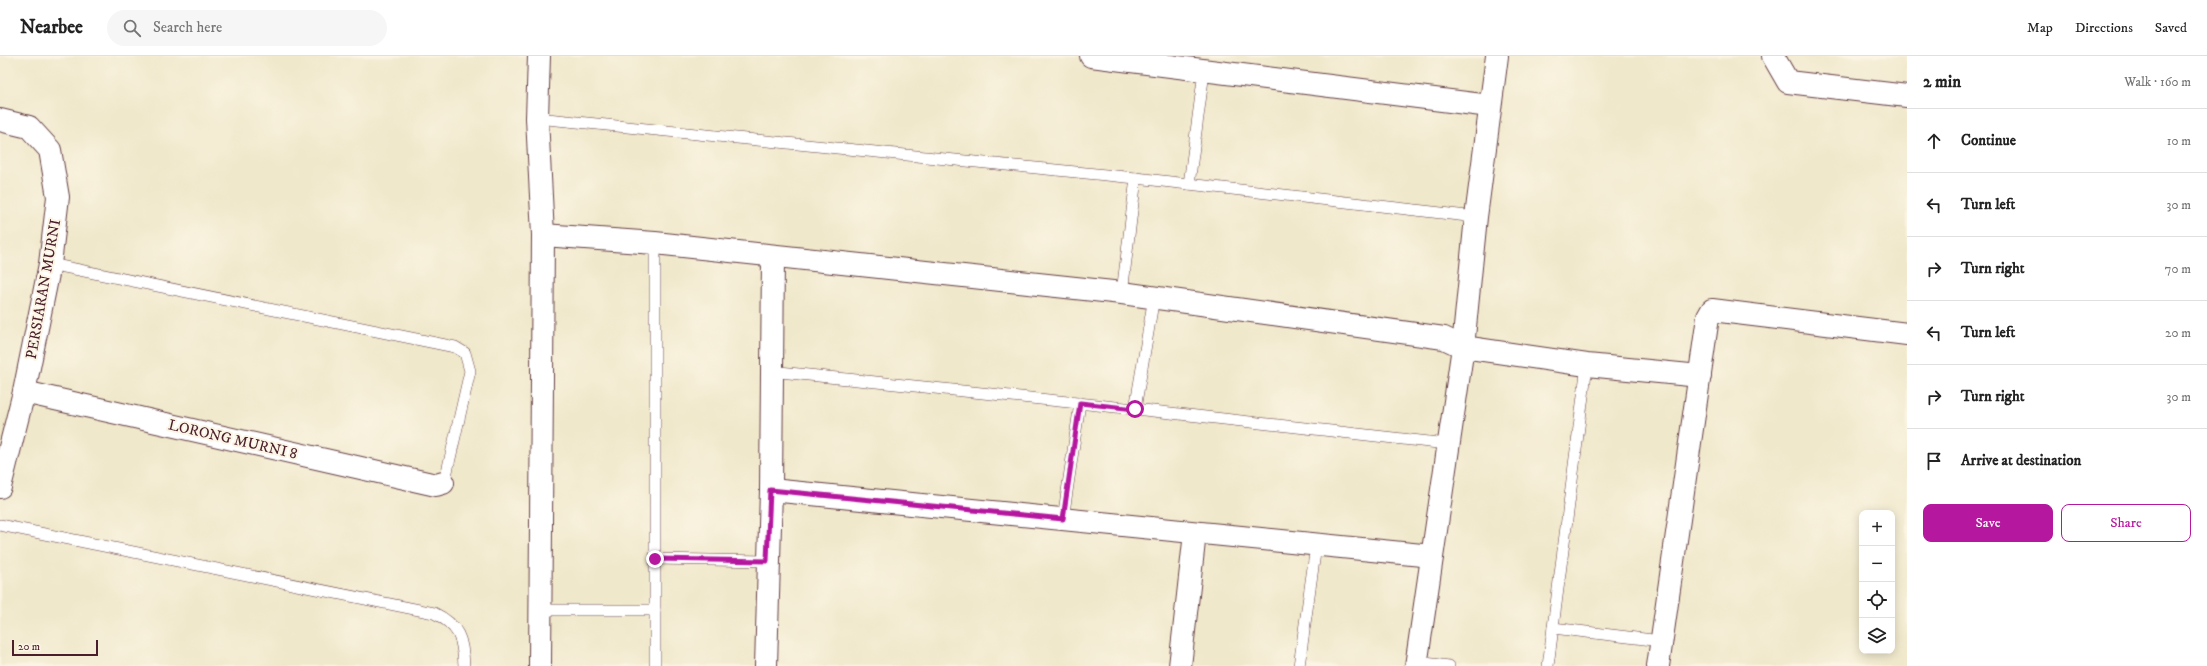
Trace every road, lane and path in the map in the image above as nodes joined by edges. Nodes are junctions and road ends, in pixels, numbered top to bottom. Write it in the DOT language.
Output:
graph roads {
  1 [pos="538,56"];
  2 [pos="1091,56"];
  3 [pos="1497,56"];
  4 [pos="1773,56"];
  5 [pos="1204,72"];
  6 [pos="1907,96"];
  7 [pos="1490,106"];
  8 [pos="538,118"];
  9 [pos="0,120"];
  10 [pos="1136,178"];
  11 [pos="1189,184"];
  12 [pos="1476,217"];
  13 [pos="543,235"];
  14 [pos="655,243"];
  15 [pos="773,256"];
  16 [pos="50,264"];
  17 [pos="1122,293"];
  18 [pos="1154,297"];
  19 [pos="1907,334"];
  20 [pos="1463,347"];
  21 [pos="1587,365"];
  22 [pos="770,371"];
  23 [pos="1700,376"];
  24 [pos="24,392"];
  25 [pos="1080,403"];
  26 [pos="1135,409"];
  27 [pos="1447,444"];
  28 [pos="442,483"];
  29 [pos="0,487"];
  30 [pos="770,490"];
  31 [pos="1063,519"];
  32 [pos="0,525"];
  33 [pos="1195,533"];
  34 [pos="1316,546"];
  35 [pos="1432,556"];
  36 [pos="655,559"];
  37 [pos="767,561"];
  38 [pos="541,610"];
  39 [pos="655,610"];
  40 [pos="1553,628"];
  41 [pos="1661,641"];
  42 [pos="1417,664"];
  43 [pos="464,666"];
  44 [pos="540,666"];
  45 [pos="655,666"];
  46 [pos="766,666"];
  47 [pos="1180,666"];
  48 [pos="1299,666"];
  49 [pos="1449,666"];
  50 [pos="1548,666"];
  51 [pos="1658,666"];
  1 -- 8 [label="street"];
  2 -- 5 [label="street"];
  3 -- 7 [label="street"];
  4 -- 6 [label="street"];
  5 -- 7 [label="street"];
  5 -- 11 [label="lane"];
  7 -- 12 [label="street"];
  8 -- 10 [label="lane"];
  8 -- 13 [label="street"];
  9 -- 16 [label="street, PERSIARAN MURNI"];
  10 -- 11 [label="lane"];
  10 -- 17 [label="lane"];
  11 -- 12 [label="lane"];
  12 -- 20 [label="street"];
  13 -- 14 [label="street"];
  13 -- 38 [label="street"];
  14 -- 15 [label="street"];
  14 -- 36 [label="lane"];
  15 -- 17 [label="street"];
  15 -- 22 [label="street"];
  16 -- 24 [label="street, PERSIARAN MURNI"];
  16 -- 28 [label="lane"];
  17 -- 18 [label="street"];
  18 -- 20 [label="street"];
  18 -- 26 [label="lane"];
  19 -- 23 [label="street"];
  20 -- 21 [label="street"];
  20 -- 27 [label="street"];
  21 -- 23 [label="street"];
  21 -- 40 [label="lane"];
  22 -- 25 [label="lane"];
  22 -- 30 [label="street"];
  23 -- 41 [label="street"];
  24 -- 28 [label="street, LORONG MURNI 8"];
  24 -- 29 [label="street, PERSIARAN MURNI"];
  25 -- 26 [label="lane"];
  25 -- 31 [label="lane"];
  26 -- 27 [label="lane"];
  27 -- 35 [label="street"];
  30 -- 31 [label="street"];
  30 -- 37 [label="street"];
  31 -- 33 [label="street"];
  32 -- 43 [label="lane"];
  33 -- 34 [label="street"];
  33 -- 47 [label="street"];
  34 -- 35 [label="street"];
  34 -- 48 [label="lane"];
  35 -- 42 [label="street"];
  36 -- 37 [label="lane"];
  36 -- 39 [label="lane"];
  37 -- 46 [label="street"];
  38 -- 39 [label="lane"];
  38 -- 44 [label="street"];
  39 -- 45 [label="lane"];
  40 -- 41 [label="lane"];
  40 -- 50 [label="lane"];
  41 -- 51 [label="street"];
  42 -- 49 [label="lane"];
}
